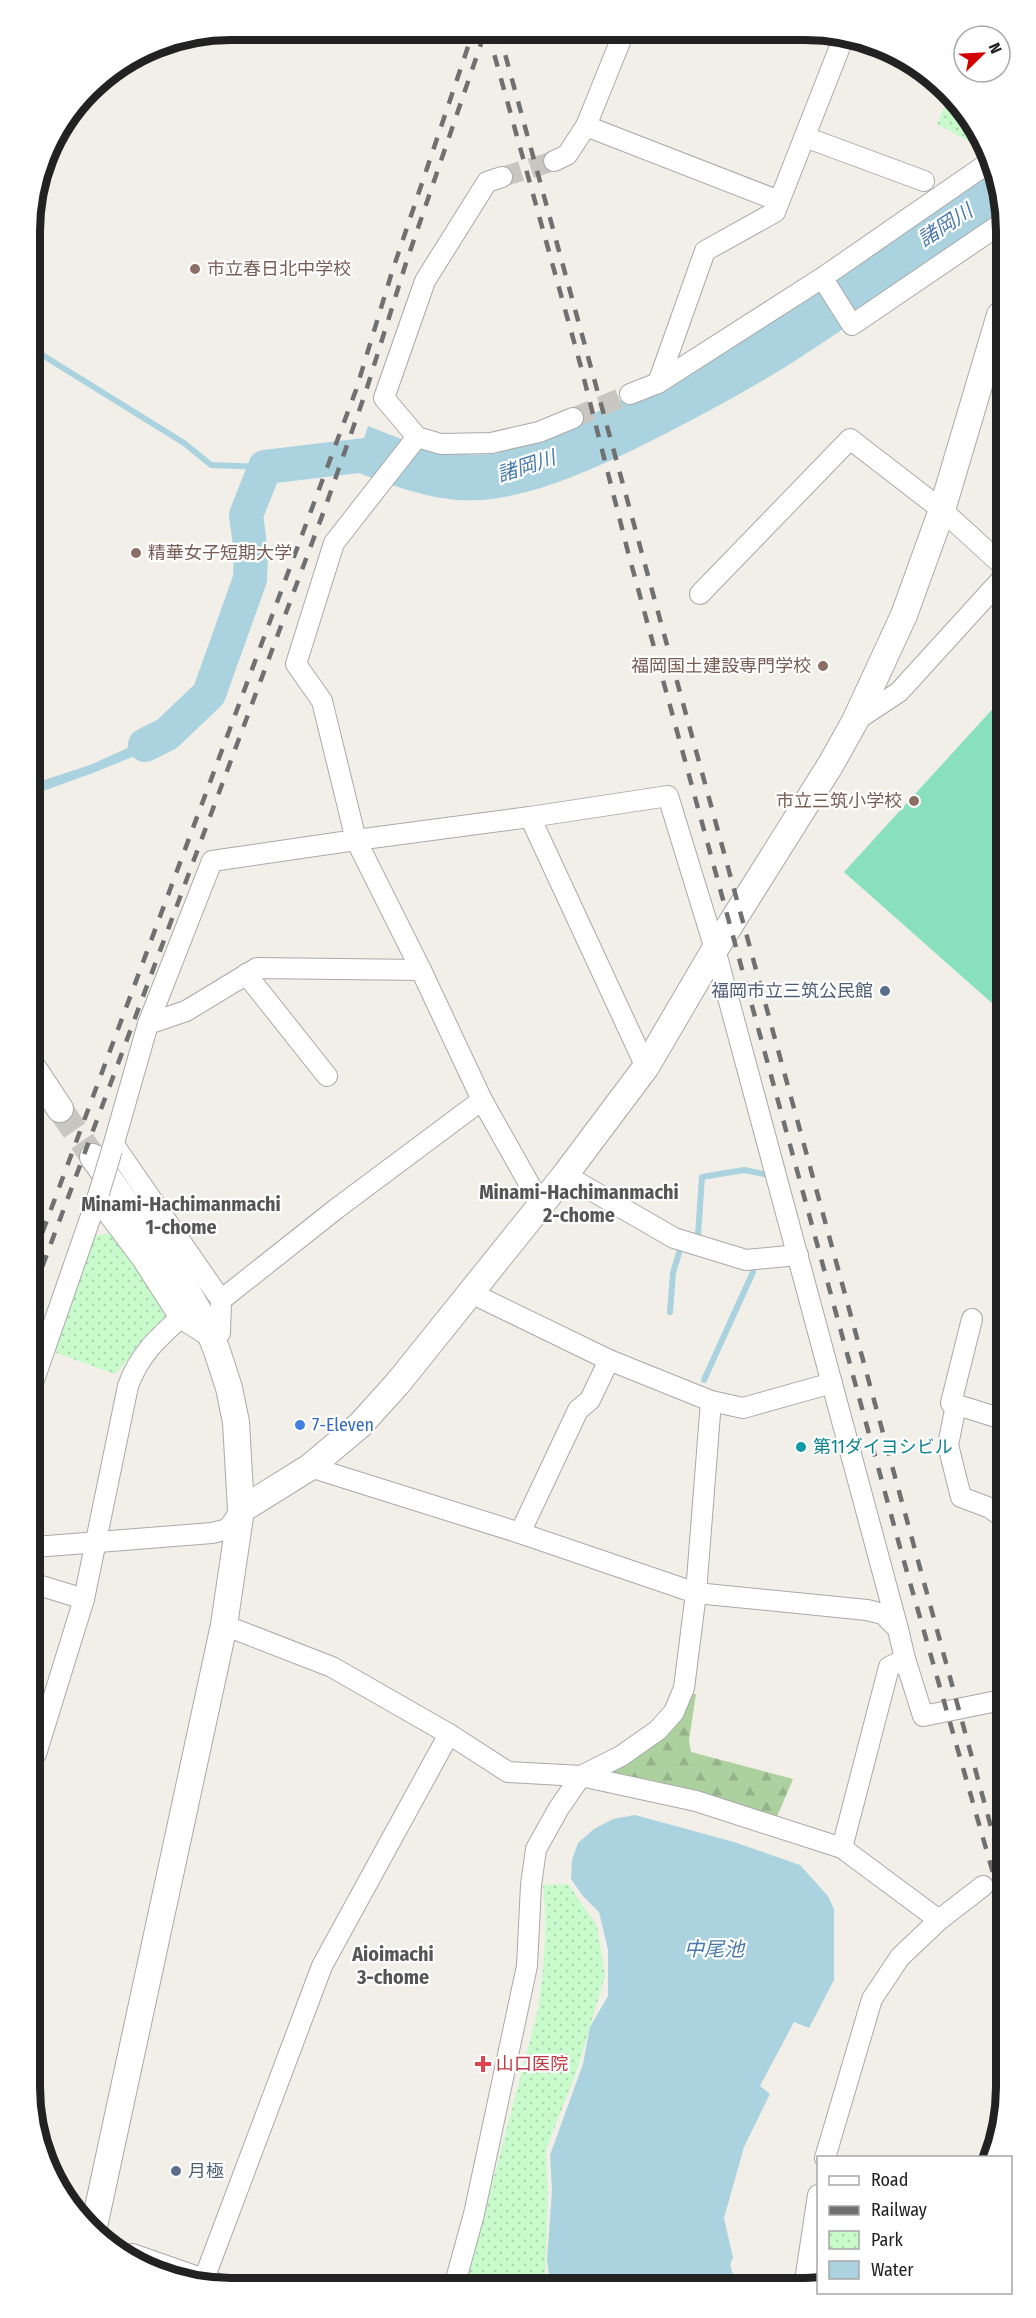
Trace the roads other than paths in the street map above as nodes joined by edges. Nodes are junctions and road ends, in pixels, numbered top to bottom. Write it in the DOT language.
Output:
graph roads {
  1 [pos="621,40"];
  2 [pos="841,44"];
  3 [pos="586,126"];
  4 [pos="805,137"];
  5 [pos="554,161"];
  6 [pos="984,166"];
  7 [pos="502,177"];
  8 [pos="924,181"];
  9 [pos="779,201"];
  10 [pos="996,227"];
  11 [pos="823,279"];
  12 [pos="996,325"];
  13 [pos="658,383"];
  14 [pos="630,394"];
  15 [pos="573,418"];
  16 [pos="417,437"];
  17 [pos="942,510"];
  18 [pos="996,559"];
  19 [pos="996,586"];
  20 [pos="700,594"];
  21 [pos="855,721"];
  22 [pos="530,817"];
  23 [pos="356,840"];
  24 [pos="715,949"];
  25 [pos="421,970"];
  26 [pos="246,974"];
  27 [pos="148,1024"];
  28 [pos="646,1067"];
  29 [pos="327,1076"];
  30 [pos="41,1080"];
  31 [pos="482,1100"];
  32 [pos="60,1110"];
  33 [pos="107,1151"];
  34 [pos="565,1175"];
  35 [pos="98,1196"];
  36 [pos="541,1205"];
  37 [pos="798,1255"];
  38 [pos="471,1293"];
  39 [pos="221,1300"];
  40 [pos="180,1318"];
  41 [pos="972,1319"];
  42 [pos="212,1338"];
  43 [pos="609,1360"];
  44 [pos="40,1362"];
  45 [pos="832,1383"];
  46 [pos="711,1401"];
  47 [pos="956,1405"];
  48 [pos="995,1417"];
  49 [pos="310,1467"];
  50 [pos="241,1510"];
  51 [pos="995,1512"];
  52 [pos="520,1533"];
  53 [pos="97,1542"];
  54 [pos="40,1547"];
  55 [pos="40,1586"];
  56 [pos="696,1593"];
  57 [pos="84,1599"];
  58 [pos="224,1626"];
  59 [pos="898,1629"];
  60 [pos="905,1659"];
  61 [pos="995,1705"];
  62 [pos="449,1734"];
  63 [pos="40,1740"];
  64 [pos="581,1776"];
  65 [pos="842,1848"];
  66 [pos="983,1886"];
  67 [pos="939,1920"];
  68 [pos="825,2156"];
  69 [pos="817,2207"];
  70 [pos="95,2221"];
  71 [pos="157,2263"];
  72 [pos="172,2268"];
  73 [pos="213,2276"];
  74 [pos="456,2278"];
  75 [pos="806,2278"];
  1 -- 3 [label="street"];
  2 -- 4 [label="street"];
  3 -- 5 [label="street"];
  3 -- 9 [label="street"];
  4 -- 8 [label="street"];
  4 -- 9 [label="street"];
  6 -- 13 [label="street"];
  7 -- 16 [label="street"];
  9 -- 13 [label="street"];
  10 -- 11 [label="street"];
  12 -- 17 [label="street"];
  13 -- 14 [label="street"];
  15 -- 16 [label="street"];
  16 -- 23 [label="street"];
  17 -- 18 [label="street"];
  17 -- 20 [label="street"];
  17 -- 21 [label="street"];
  19 -- 21 [label="street"];
  21 -- 24 [label="street"];
  22 -- 23 [label="street"];
  22 -- 24 [label="street"];
  22 -- 28 [label="street"];
  23 -- 25 [label="street"];
  23 -- 27 [label="street"];
  24 -- 28 [label="street"];
  24 -- 37 [label="street"];
  25 -- 26 [label="street"];
  25 -- 31 [label="street"];
  26 -- 27 [label="street"];
  26 -- 29 [label="street"];
  27 -- 33 [label="street"];
  28 -- 34 [label="street"];
  30 -- 32 [label="street"];
  31 -- 36 [label="street"];
  31 -- 39 [label="street"];
  33 -- 35 [label="street, bridge"];
  33 -- 39 [label="street"];
  33 -- 42 [label="street"];
  34 -- 36 [label="street"];
  34 -- 37 [label="street"];
  35 -- 40 [label="street"];
  35 -- 44 [label="street"];
  36 -- 38 [label="street"];
  37 -- 45 [label="street"];
  38 -- 43 [label="street"];
  38 -- 49 [label="street"];
  39 -- 42 [label="street"];
  40 -- 42 [label="street"];
  40 -- 53 [label="street"];
  41 -- 47 [label="street"];
  42 -- 50 [label="street"];
  43 -- 46 [label="street"];
  43 -- 52 [label="street"];
  45 -- 46 [label="street"];
  45 -- 59 [label="street"];
  46 -- 56 [label="street"];
  47 -- 48 [label="street"];
  47 -- 51 [label="street"];
  49 -- 50 [label="street"];
  49 -- 52 [label="street"];
  50 -- 53 [label="street"];
  50 -- 58 [label="street"];
  52 -- 56 [label="street"];
  53 -- 54 [label="street"];
  53 -- 57 [label="street"];
  55 -- 57 [label="street"];
  56 -- 59 [label="street"];
  56 -- 64 [label="street"];
  57 -- 63 [label="street"];
  58 -- 62 [label="street"];
  58 -- 70 [label="street"];
  59 -- 60 [label="street"];
  60 -- 61 [label="street"];
  60 -- 65 [label="street"];
  62 -- 64 [label="street"];
  62 -- 73 [label="street"];
  64 -- 65 [label="street"];
  64 -- 74 [label="street"];
  65 -- 67 [label="street"];
  66 -- 67 [label="street"];
  67 -- 68 [label="street"];
  69 -- 75 [label="street"];
  71 -- 72 [label="street"];
}
